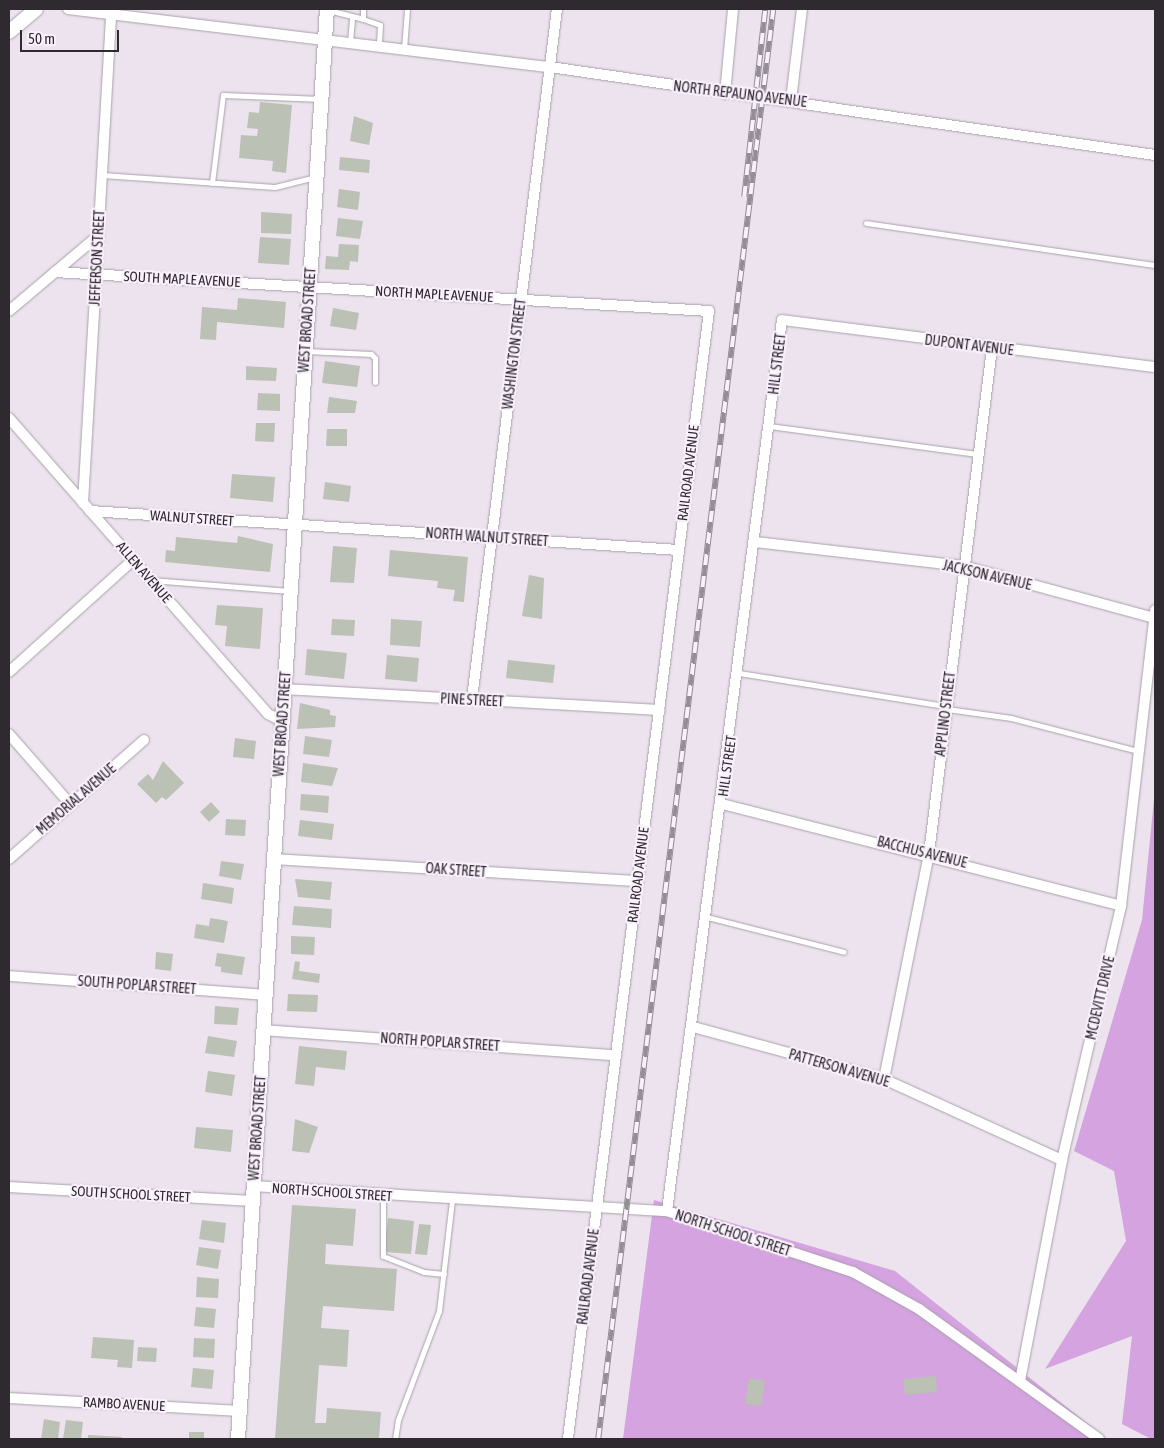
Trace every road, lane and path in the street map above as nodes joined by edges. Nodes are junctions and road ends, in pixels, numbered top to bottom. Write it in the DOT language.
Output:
graph roads {
  1 [pos="36,9"];
  2 [pos="68,9"];
  3 [pos="327,9"];
  4 [pos="363,9"];
  5 [pos="407,9"];
  6 [pos="557,9"];
  7 [pos="733,9"];
  8 [pos="802,9"];
  9 [pos="343,10"];
  10 [pos="111,14"];
  11 [pos="352,18"];
  12 [pos="362,19"];
  13 [pos="9,32"];
  14 [pos="325,39"];
  15 [pos="350,42"];
  16 [pos="379,46"];
  17 [pos="404,49"];
  18 [pos="550,68"];
  19 [pos="725,94"];
  20 [pos="321,99"];
  21 [pos="791,100"];
  22 [pos="1155,155"];
  23 [pos="102,176"];
  24 [pos="316,177"];
  25 [pos="212,184"];
  26 [pos="866,223"];
  27 [pos="99,235"];
  28 [pos="1155,265"];
  29 [pos="55,272"];
  30 [pos="96,274"];
  31 [pos="309,286"];
  32 [pos="521,299"];
  33 [pos="9,311"];
  34 [pos="709,311"];
  35 [pos="782,320"];
  36 [pos="992,348"];
  37 [pos="305,350"];
  38 [pos="1155,367"];
  39 [pos="375,382"];
  40 [pos="9,418"];
  41 [pos="770,426"];
  42 [pos="978,454"];
  43 [pos="83,503"];
  44 [pos="90,511"];
  45 [pos="294,525"];
  46 [pos="492,538"];
  47 [pos="756,542"];
  48 [pos="679,550"];
  49 [pos="133,560"];
  50 [pos="963,566"];
  51 [pos="150,580"];
  52 [pos="290,591"];
  53 [pos="1155,614"];
  54 [pos="9,672"];
  55 [pos="739,673"];
  56 [pos="284,689"];
  57 [pos="472,700"];
  58 [pos="946,708"];
  59 [pos="659,710"];
  60 [pos="282,721"];
  61 [pos="9,734"];
  62 [pos="144,740"];
  63 [pos="1139,751"];
  64 [pos="70,804"];
  65 [pos="722,804"];
  66 [pos="928,853"];
  67 [pos="9,859"];
  68 [pos="274,859"];
  69 [pos="638,881"];
  70 [pos="1121,906"];
  71 [pos="707,918"];
  72 [pos="844,952"];
  73 [pos="9,976"];
  74 [pos="265,995"];
  75 [pos="693,1028"];
  76 [pos="263,1030"];
  77 [pos="616,1055"];
  78 [pos="884,1079"];
  79 [pos="1062,1160"];
  80 [pos="254,1186"];
  81 [pos="9,1187"];
  82 [pos="383,1195"];
  83 [pos="452,1200"];
  84 [pos="253,1201"];
  85 [pos="597,1209"];
  86 [pos="667,1211"];
  87 [pos="444,1274"];
  88 [pos="1020,1381"];
  89 [pos="9,1398"];
  90 [pos="240,1411"];
  91 [pos="238,1439"];
  92 [pos="395,1439"];
  93 [pos="568,1439"];
  94 [pos="1099,1439"];
  1 -- 13 [label="main road"];
  2 -- 10 [label="street, NORTH REPAUNO AVENUE"];
  3 -- 9 [label="lane"];
  3 -- 14 [label="main road, WEST BROAD STREET"];
  4 -- 12 [label="lane"];
  5 -- 17 [label="lane"];
  6 -- 18 [label="street, WASHINGTON STREET"];
  7 -- 19 [label="street"];
  8 -- 21 [label="street"];
  9 -- 11 [label="lane"];
  10 -- 14 [label="street, NORTH REPAUNO AVENUE"];
  10 -- 23 [label="street, JEFFERSON STREET"];
  11 -- 12 [label="lane"];
  11 -- 15 [label="lane"];
  12 -- 16 [label="lane"];
  14 -- 15 [label="street, NORTH REPAUNO AVENUE"];
  14 -- 20 [label="main road, WEST BROAD STREET"];
  15 -- 16 [label="street, NORTH REPAUNO AVENUE"];
  16 -- 17 [label="street, NORTH REPAUNO AVENUE"];
  17 -- 18 [label="street, NORTH REPAUNO AVENUE"];
  18 -- 19 [label="street, NORTH REPAUNO AVENUE"];
  18 -- 32 [label="street, WASHINGTON STREET"];
  19 -- 21 [label="street, NORTH REPAUNO AVENUE"];
  20 -- 24 [label="main road, WEST BROAD STREET"];
  20 -- 25 [label="lane"];
  21 -- 22 [label="street, NORTH REPAUNO AVENUE"];
  23 -- 25 [label="lane"];
  23 -- 27 [label="street, JEFFERSON STREET"];
  24 -- 25 [label="lane"];
  24 -- 31 [label="main road, WEST BROAD STREET"];
  26 -- 28 [label="lane"];
  27 -- 29 [label="street"];
  27 -- 30 [label="street, JEFFERSON STREET"];
  29 -- 30 [label="street, SOUTH MAPLE AVENUE"];
  29 -- 33 [label="street"];
  30 -- 31 [label="street, SOUTH MAPLE AVENUE"];
  30 -- 43 [label="street, JEFFERSON STREET"];
  31 -- 32 [label="street, NORTH MAPLE AVENUE"];
  31 -- 37 [label="main road, WEST BROAD STREET"];
  32 -- 34 [label="street, NORTH MAPLE AVENUE"];
  32 -- 46 [label="street, WASHINGTON STREET"];
  34 -- 48 [label="street, RAILROAD AVENUE"];
  35 -- 36 [label="street, DUPONT AVENUE"];
  35 -- 41 [label="street, HILL STREET"];
  36 -- 38 [label="street, DUPONT AVENUE"];
  36 -- 42 [label="street, APPLINO STREET"];
  37 -- 39 [label="lane"];
  37 -- 45 [label="main road, WEST BROAD STREET"];
  40 -- 43 [label="street, ALLEN AVENUE"];
  41 -- 42 [label="lane"];
  41 -- 47 [label="street, HILL STREET"];
  42 -- 50 [label="street, APPLINO STREET"];
  43 -- 44 [label="street, ALLEN AVENUE"];
  44 -- 45 [label="street, WALNUT STREET"];
  44 -- 49 [label="street, ALLEN AVENUE"];
  45 -- 46 [label="street, NORTH WALNUT STREET"];
  45 -- 52 [label="main road, WEST BROAD STREET"];
  46 -- 48 [label="street, NORTH WALNUT STREET"];
  46 -- 57 [label="street, WASHINGTON STREET"];
  47 -- 50 [label="street, JACKSON AVENUE"];
  47 -- 55 [label="street, HILL STREET"];
  48 -- 59 [label="street, RAILROAD AVENUE"];
  49 -- 51 [label="street, ALLEN AVENUE"];
  49 -- 54 [label="street"];
  50 -- 53 [label="street, JACKSON AVENUE"];
  50 -- 58 [label="street, APPLINO STREET"];
  51 -- 52 [label="lane"];
  51 -- 60 [label="street, ALLEN AVENUE"];
  52 -- 56 [label="main road, WEST BROAD STREET"];
  53 -- 63 [label="street, MCDEVITT DRIVE"];
  55 -- 58 [label="lane"];
  55 -- 65 [label="street, HILL STREET"];
  56 -- 57 [label="street, PINE STREET"];
  56 -- 60 [label="main road, WEST BROAD STREET"];
  57 -- 59 [label="street, PINE STREET"];
  58 -- 63 [label="lane"];
  58 -- 66 [label="street, APPLINO STREET"];
  59 -- 69 [label="street, RAILROAD AVENUE"];
  60 -- 68 [label="main road, WEST BROAD STREET"];
  61 -- 64 [label="street"];
  62 -- 64 [label="street, MEMORIAL AVENUE"];
  63 -- 70 [label="street, MCDEVITT DRIVE"];
  64 -- 67 [label="street, MEMORIAL AVENUE"];
  65 -- 66 [label="street, BACCHUS AVENUE"];
  65 -- 71 [label="street, HILL STREET"];
  66 -- 70 [label="street, BACCHUS AVENUE"];
  66 -- 78 [label="street, APPLINO STREET"];
  68 -- 69 [label="street, OAK STREET"];
  68 -- 74 [label="main road, WEST BROAD STREET"];
  69 -- 77 [label="street, RAILROAD AVENUE"];
  70 -- 79 [label="street, MCDEVITT DRIVE"];
  71 -- 72 [label="lane"];
  71 -- 75 [label="street, HILL STREET"];
  73 -- 74 [label="street, SOUTH POPLAR STREET"];
  74 -- 76 [label="main road, WEST BROAD STREET"];
  75 -- 78 [label="street, PATTERSON AVENUE"];
  75 -- 86 [label="street, HILL STREET"];
  76 -- 77 [label="street, NORTH POPLAR STREET"];
  76 -- 80 [label="main road, WEST BROAD STREET"];
  77 -- 85 [label="street, RAILROAD AVENUE"];
  78 -- 79 [label="street, PATTERSON AVENUE"];
  79 -- 88 [label="street, MCDEVITT DRIVE"];
  80 -- 82 [label="street, NORTH SCHOOL STREET"];
  80 -- 84 [label="main road, WEST BROAD STREET"];
  81 -- 84 [label="street, SOUTH SCHOOL STREET"];
  82 -- 83 [label="street, NORTH SCHOOL STREET"];
  82 -- 87 [label="lane"];
  83 -- 85 [label="street, NORTH SCHOOL STREET"];
  83 -- 87 [label="lane"];
  84 -- 90 [label="main road, WEST BROAD STREET"];
  85 -- 86 [label="street, NORTH SCHOOL STREET"];
  85 -- 93 [label="street, RAILROAD AVENUE"];
  86 -- 88 [label="street, NORTH SCHOOL STREET"];
  87 -- 92 [label="lane"];
  88 -- 94 [label="street, NORTH SCHOOL STREET"];
  89 -- 90 [label="street, RAMBO AVENUE"];
  90 -- 91 [label="main road, WEST BROAD STREET"];
}
